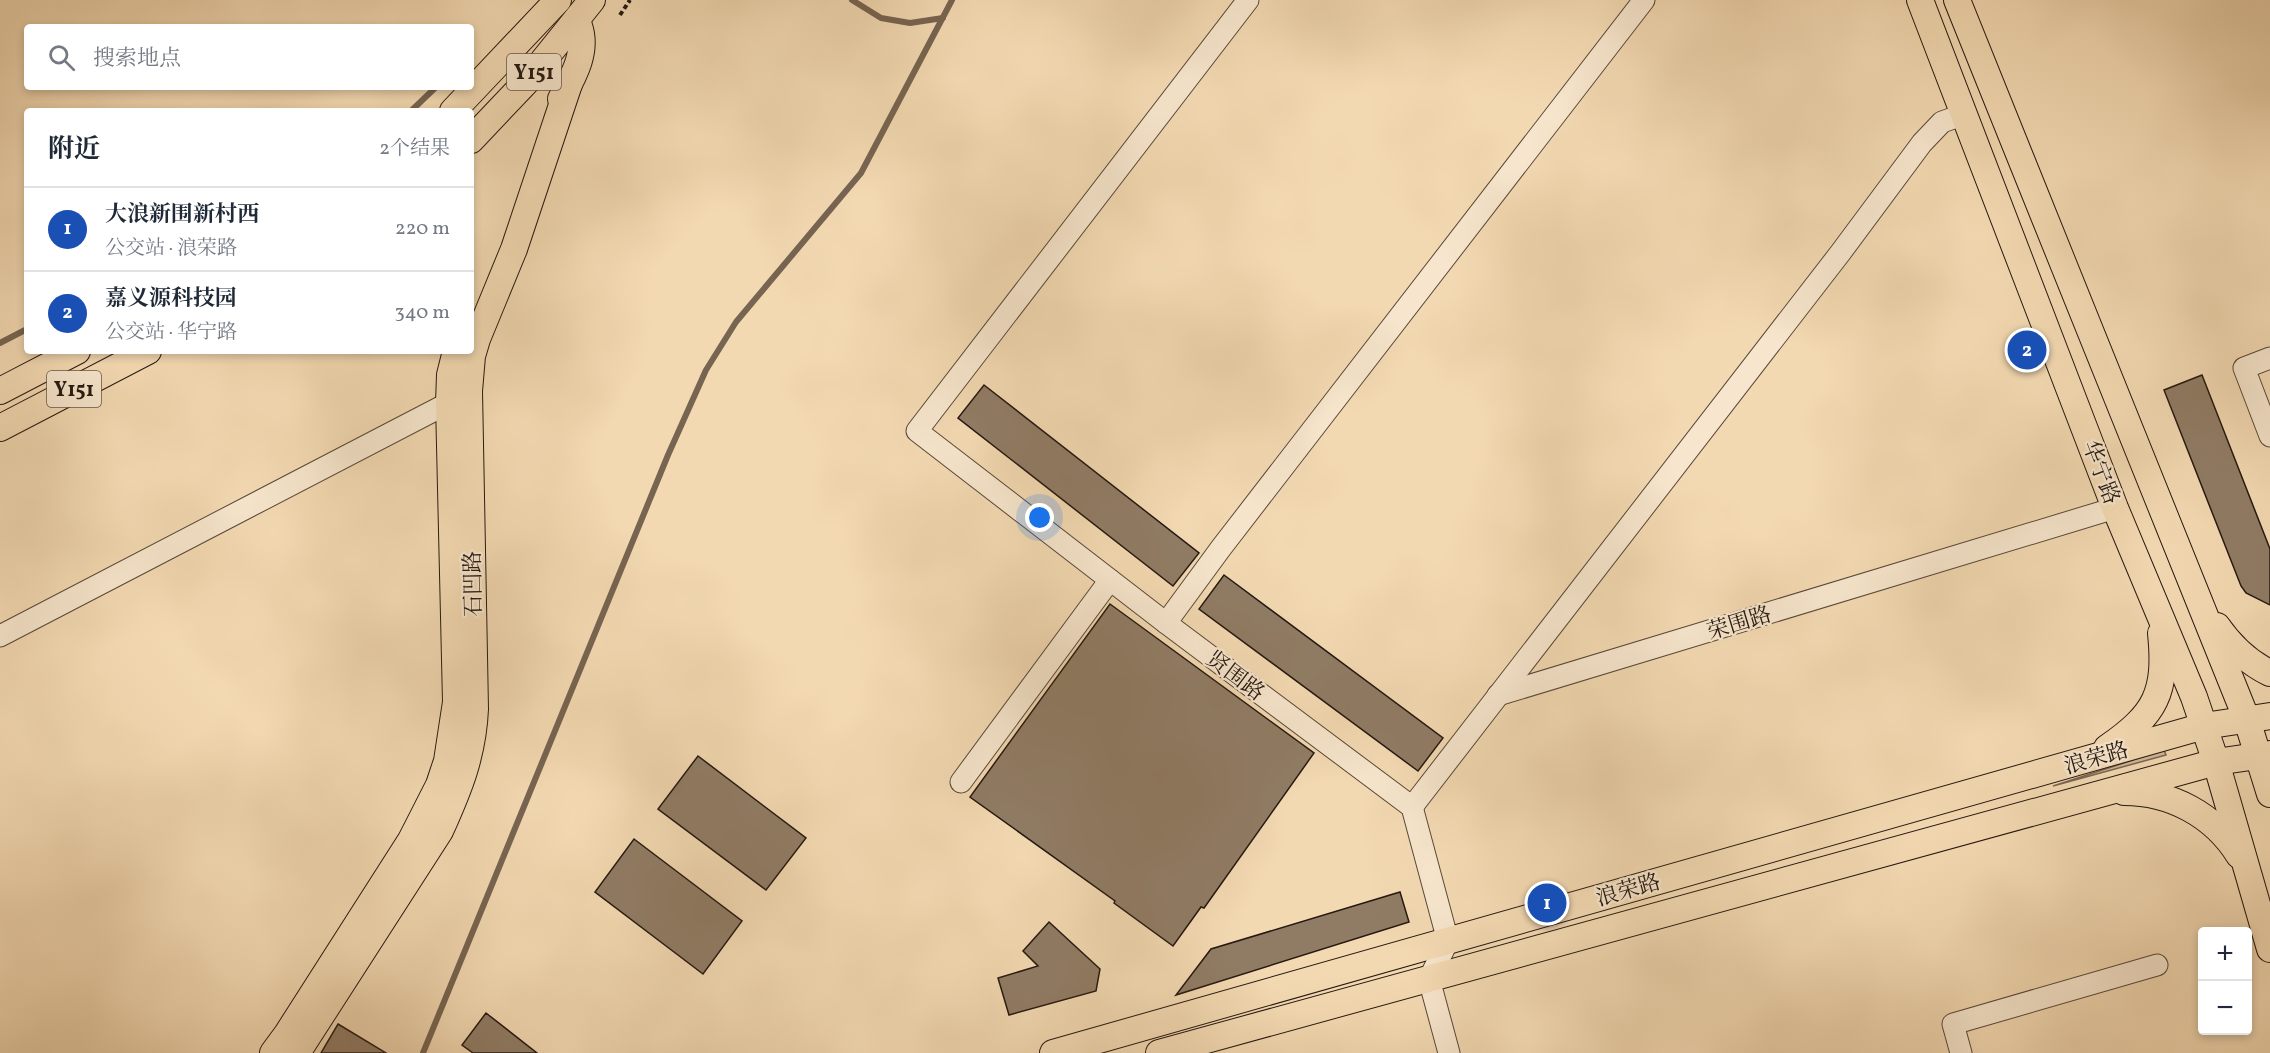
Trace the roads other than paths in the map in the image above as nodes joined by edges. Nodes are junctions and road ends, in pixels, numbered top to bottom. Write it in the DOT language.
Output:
graph roads {
  1 [pos="558,0"];
  2 [pos="592,0"];
  3 [pos="1248,0"];
  4 [pos="1644,0"];
  5 [pos="1920,0"];
  6 [pos="1958,0"];
  7 [pos="573,26"];
  8 [pos="569,84"];
  9 [pos="474,89"];
  10 [pos="473,90"];
  11 [pos="456,108"];
  12 [pos="1962,115"];
  13 [pos="474,137"];
  14 [pos="474,302"];
  15 [pos="474,349"];
  16 [pos="71,354"];
  17 [pos="142,354"];
  18 [pos="455,354"];
  19 [pos="473,354"];
  20 [pos="2270,358"];
  21 [pos="0,391"];
  22 [pos="459,397"];
  23 [pos="0,428"];
  24 [pos="2270,436"];
  25 [pos="2115,508"];
  26 [pos="1110,580"];
  27 [pos="2200,602"];
  28 [pos="2160,617"];
  29 [pos="1166,623"];
  30 [pos="0,636"];
  31 [pos="2270,673"];
  32 [pos="1498,695"];
  33 [pos="2258,718"];
  34 [pos="2204,726"];
  35 [pos="2264,755"];
  36 [pos="2082,760"];
  37 [pos="2216,762"];
  38 [pos="961,782"];
  39 [pos="2106,793"];
  40 [pos="2270,794"];
  41 [pos="1412,807"];
  42 [pos="2246,868"];
  43 [pos="1448,941"];
  44 [pos="2270,949"];
  45 [pos="2157,966"];
  46 [pos="1429,979"];
  47 [pos="273,1053"];
  48 [pos="297,1053"];
  49 [pos="1053,1053"];
  50 [pos="1159,1053"];
  51 [pos="1449,1053"];
  52 [pos="1961,1053"];
  1 -- 9 [label="main road, Y151"];
  2 -- 7 [label="main road, Y151"];
  3 -- 26 [label="street, 贤围路"];
  4 -- 29 [label="street"];
  5 -- 12 [label="main road, 华宁路"];
  6 -- 27 [label="main road, 华宁路"];
  7 -- 8 [label="main road, 石凹路"];
  7 -- 13 [label="main road, Y151"];
  8 -- 14 [label="main road, 石凹路"];
  8 -- 15 [label="main road, 石凹路"];
  10 -- 11 [label="main road, Y151"];
  12 -- 25 [label="main road, 华宁路"];
  12 -- 32 [label="street"];
  16 -- 21 [label="main road, Y151"];
  17 -- 23 [label="main road, Y151"];
  18 -- 22 [label="main road, 石凹路"];
  19 -- 22 [label="main road, 石凹路"];
  20 -- 24 [label="street"];
  22 -- 30 [label="street"];
  22 -- 47 [label="main road, 石凹路"];
  22 -- 48 [label="main road, 石凹路"];
  25 -- 28 [label="main road, 华宁路"];
  25 -- 32 [label="street, 荣围路"];
  26 -- 29 [label="street, 贤围路"];
  26 -- 38 [label="street"];
  27 -- 31 [label="main road"];
  27 -- 33 [label="main road, 华宁路"];
  28 -- 34 [label="main road, 华宁路"];
  28 -- 36 [label="main road"];
  29 -- 41 [label="street, 贤围路"];
  32 -- 41 [label="street"];
  33 -- 34 [label="main road, 浪荣路"];
  33 -- 35 [label="main road, 华宁路"];
  34 -- 36 [label="main road, 浪荣路"];
  34 -- 37 [label="main road, 华宁路"];
  35 -- 37 [label="main road, 浪荣路"];
  35 -- 40 [label="main road, 华宁路"];
  36 -- 43 [label="main road, 浪荣路"];
  37 -- 39 [label="main road, 浪荣路"];
  37 -- 42 [label="main road, 华宁路"];
  39 -- 42 [label="main road"];
  39 -- 46 [label="main road, 浪荣路"];
  41 -- 43 [label="street"];
  42 -- 44 [label="main road, 华宁路"];
  43 -- 46 [label="street"];
  43 -- 49 [label="main road, 浪荣路"];
  45 -- 52 [label="street"];
  46 -- 50 [label="main road, 浪荣路"];
  46 -- 51 [label="street"];
}
